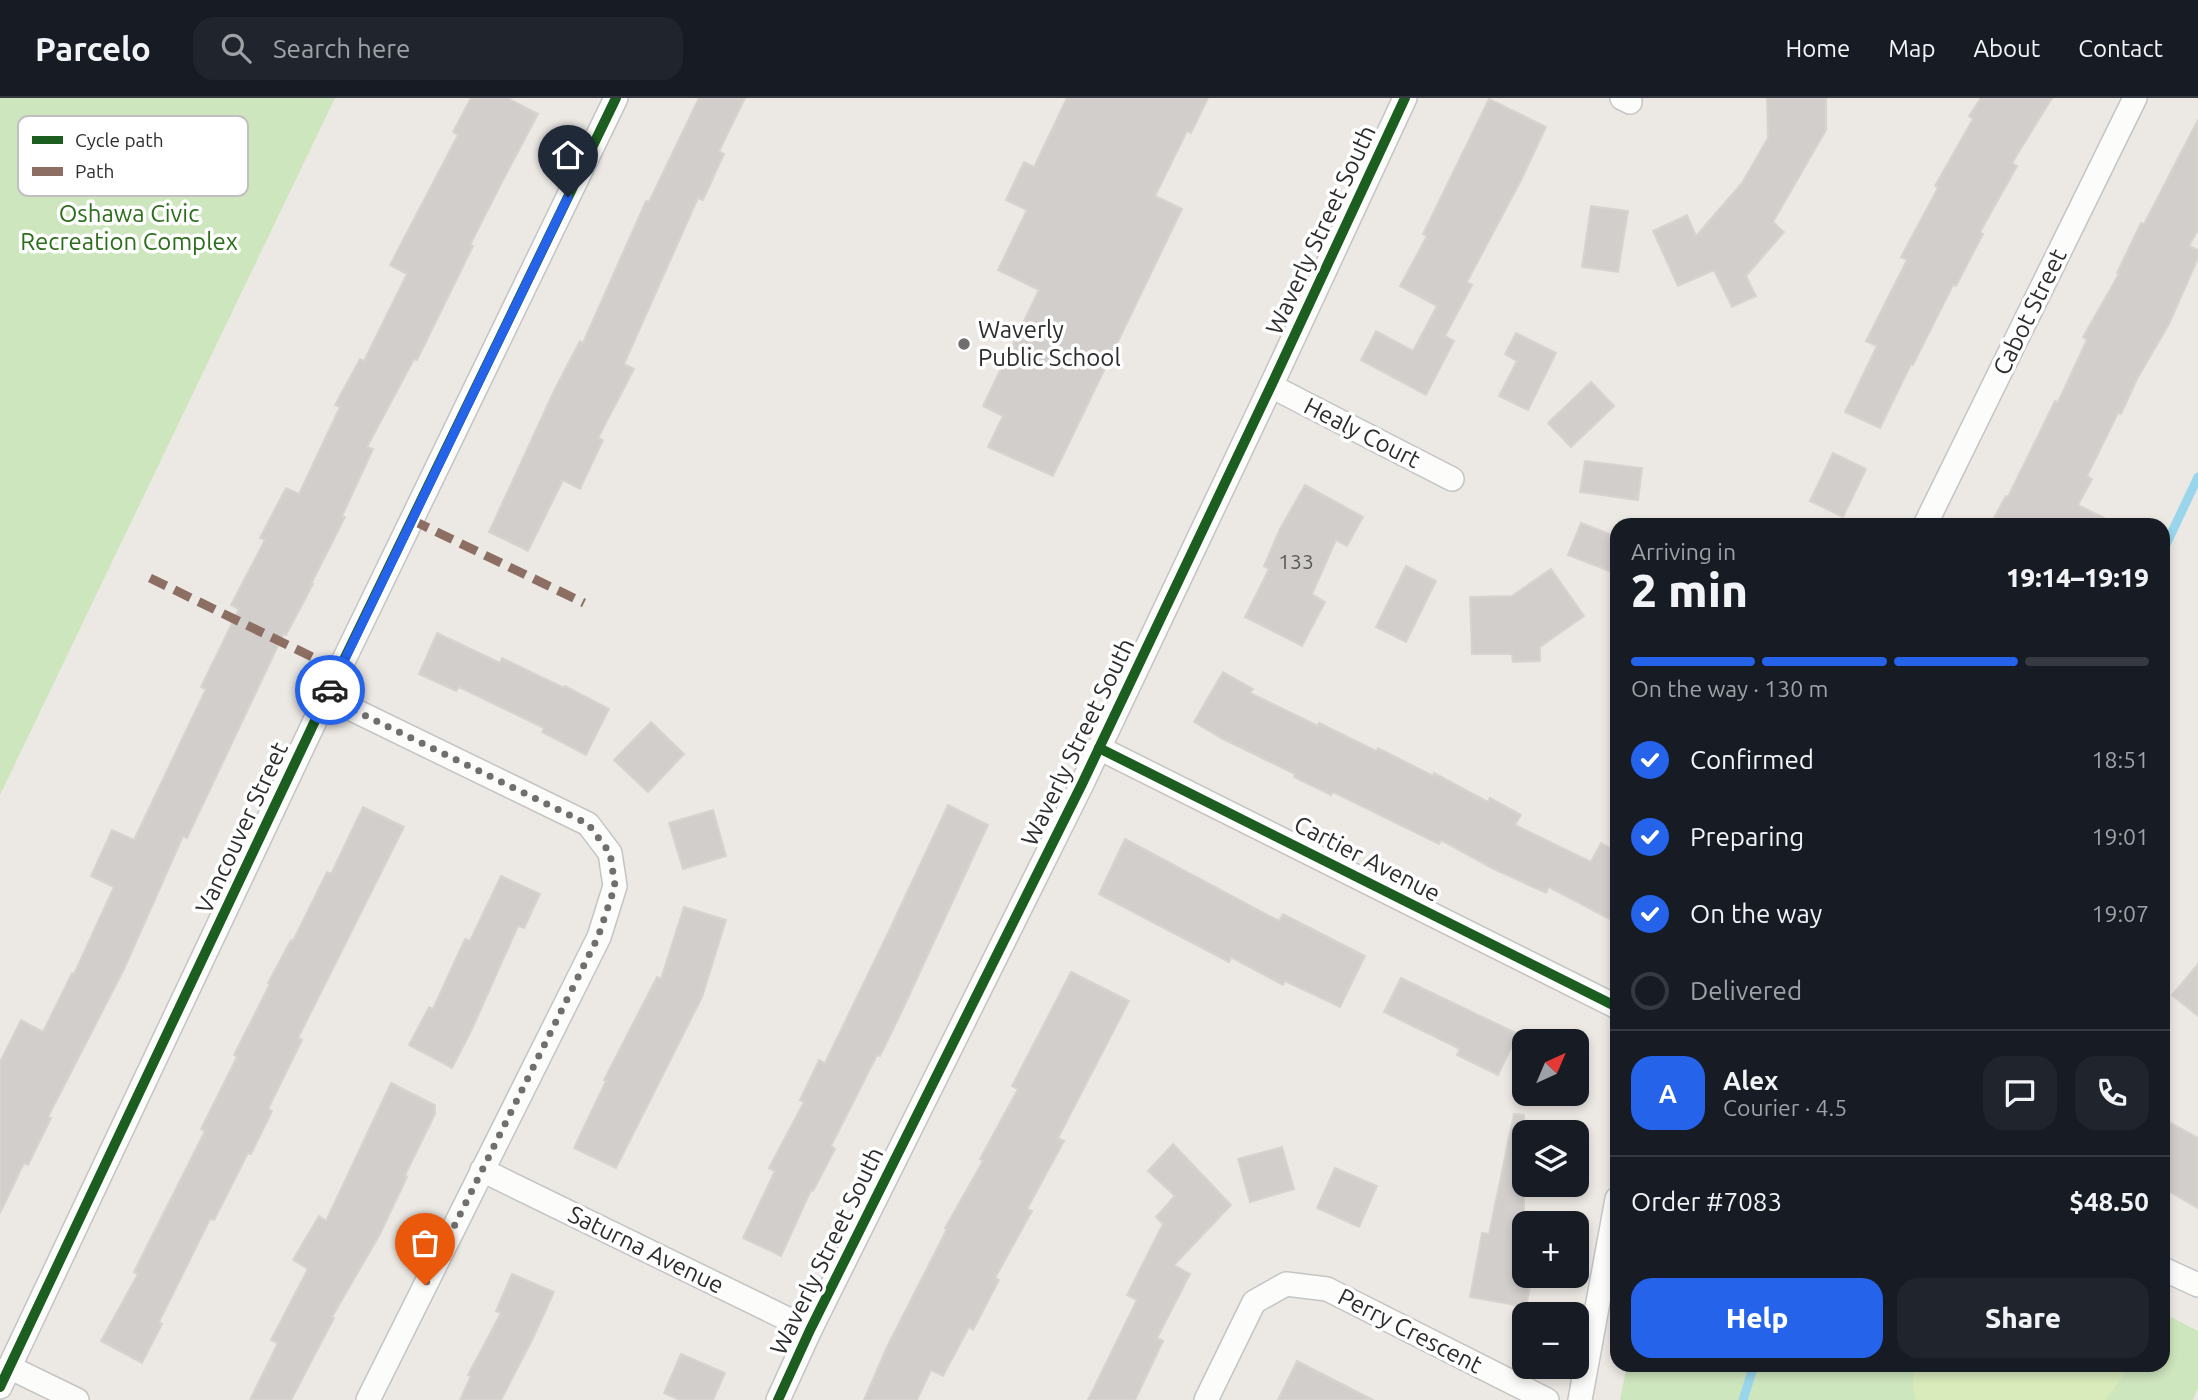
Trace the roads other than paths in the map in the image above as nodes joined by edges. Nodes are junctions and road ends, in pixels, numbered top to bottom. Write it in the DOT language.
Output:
graph roads {
  1 [pos="616,98"];
  2 [pos="1405,98"];
  3 [pos="2135,98"];
  4 [pos="1271,386"];
  5 [pos="1452,480"];
  6 [pos="1928,518"];
  7 [pos="327,697"];
  8 [pos="1099,748"];
  9 [pos="1610,1004"];
  10 [pos="482,1170"];
  11 [pos="1610,1237"];
  12 [pos="2170,1272"];
  13 [pos="2198,1285"];
  14 [pos="810,1330"];
  15 [pos="5,1377"];
  16 [pos="77,1400"];
  17 [pos="368,1400"];
  18 [pos="778,1400"];
  19 [pos="1206,1400"];
  20 [pos="1547,1400"];
  21 [pos="1580,1400"];
  1 -- 7 [label="street, Vancouver Street"];
  2 -- 4 [label="street, Waverly Street South"];
  3 -- 6 [label="street, Cabot Street"];
  4 -- 5 [label="street, Healy Court"];
  4 -- 8 [label="street, Waverly Street South"];
  7 -- 10 [label="street"];
  7 -- 15 [label="street, Vancouver Street"];
  8 -- 9 [label="street, Cartier Avenue"];
  8 -- 14 [label="street, Waverly Street South"];
  10 -- 14 [label="street, Saturna Avenue"];
  10 -- 17 [label="street"];
  11 -- 21 [label="street"];
  12 -- 13 [label="street"];
  14 -- 18 [label="street, Waverly Street South"];
  15 -- 16 [label="street"];
  19 -- 20 [label="street, Perry Crescent"];
}
